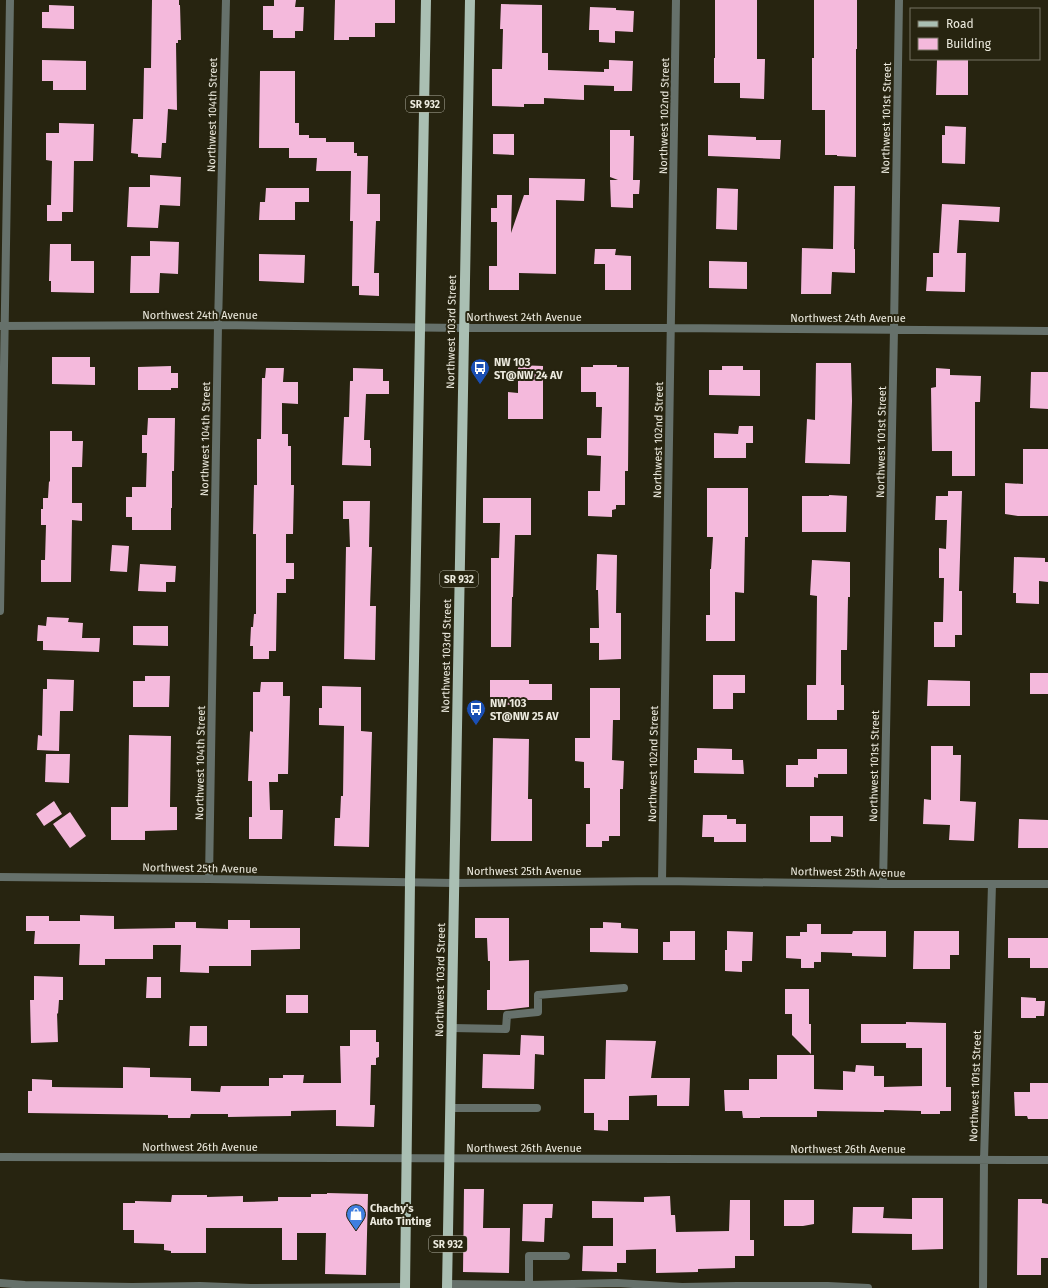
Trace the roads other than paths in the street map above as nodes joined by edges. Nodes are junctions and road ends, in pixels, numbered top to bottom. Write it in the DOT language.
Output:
graph roads {
  1 [pos="10,0"];
  2 [pos="226,0"];
  3 [pos="426,0"];
  4 [pos="470,0"];
  5 [pos="676,0"];
  6 [pos="899,0"];
  7 [pos="218,325"];
  8 [pos="2,326"];
  9 [pos="421,328"];
  10 [pos="463,328"];
  11 [pos="671,328"];
  12 [pos="894,329"];
  13 [pos="1048,330"];
  14 [pos="0,611"];
  15 [pos="0,877"];
  16 [pos="209,879"];
  17 [pos="662,881"];
  18 [pos="410,882"];
  19 [pos="454,883"];
  20 [pos="883,884"];
  21 [pos="992,884"];
  22 [pos="1048,884"];
  23 [pos="624,988"];
  24 [pos="452,1028"];
  25 [pos="450,1108"];
  26 [pos="537,1108"];
  27 [pos="0,1157"];
  28 [pos="406,1158"];
  29 [pos="449,1159"];
  30 [pos="984,1160"];
  31 [pos="1048,1160"];
  32 [pos="566,1256"];
  33 [pos="0,1283"];
  34 [pos="529,1284"];
  35 [pos="447,1286"];
  36 [pos="405,1288"];
  37 [pos="868,1288"];
  38 [pos="983,1288"];
  1 -- 8 [label="street"];
  2 -- 7 [label="street, Northwest 104th Street"];
  3 -- 9 [label="main road, SR 932"];
  4 -- 10 [label="main road, Northwest 103rd Street / SR 932"];
  5 -- 11 [label="street, Northwest 102nd Street"];
  6 -- 12 [label="street, Northwest 101st Street"];
  7 -- 8 [label="street, Northwest 24th Avenue"];
  7 -- 9 [label="street, Northwest 24th Avenue"];
  7 -- 16 [label="street, Northwest 104th Street"];
  8 -- 14 [label="street"];
  9 -- 10 [label="street, Northwest 24th Avenue"];
  9 -- 18 [label="main road, SR 932"];
  10 -- 11 [label="street, Northwest 24th Avenue"];
  10 -- 19 [label="main road, Northwest 103rd Street / SR 932"];
  11 -- 12 [label="street, Northwest 24th Avenue"];
  11 -- 17 [label="street, Northwest 102nd Street"];
  12 -- 13 [label="street, Northwest 24th Avenue"];
  12 -- 20 [label="street, Northwest 101st Street"];
  15 -- 16 [label="street, Northwest 25th Avenue"];
  16 -- 18 [label="street, Northwest 25th Avenue"];
  17 -- 19 [label="street, Northwest 25th Avenue"];
  17 -- 20 [label="street, Northwest 25th Avenue"];
  18 -- 19 [label="street, Northwest 25th Avenue"];
  18 -- 28 [label="main road, SR 932"];
  19 -- 24 [label="main road, Northwest 103rd Street / SR 932"];
  20 -- 21 [label="street, Northwest 25th Avenue"];
  21 -- 22 [label="street, Northwest 25th Avenue"];
  21 -- 30 [label="street, Northwest 101st Street"];
  23 -- 24 [label="street"];
  24 -- 25 [label="main road, Northwest 103rd Street / SR 932"];
  25 -- 26 [label="street"];
  25 -- 29 [label="main road, Northwest 103rd Street / SR 932"];
  27 -- 28 [label="street, Northwest 26th Avenue"];
  28 -- 29 [label="street, Northwest 26th Avenue"];
  28 -- 36 [label="main road, SR 932"];
  29 -- 30 [label="street, Northwest 26th Avenue"];
  29 -- 35 [label="main road, Northwest 103rd Street / SR 932"];
  30 -- 31 [label="street, Northwest 26th Avenue"];
  30 -- 38 [label="street, Northwest 101st Street"];
  32 -- 34 [label="street"];
  33 -- 36 [label="street"];
  34 -- 35 [label="street"];
  34 -- 37 [label="street"];
}
